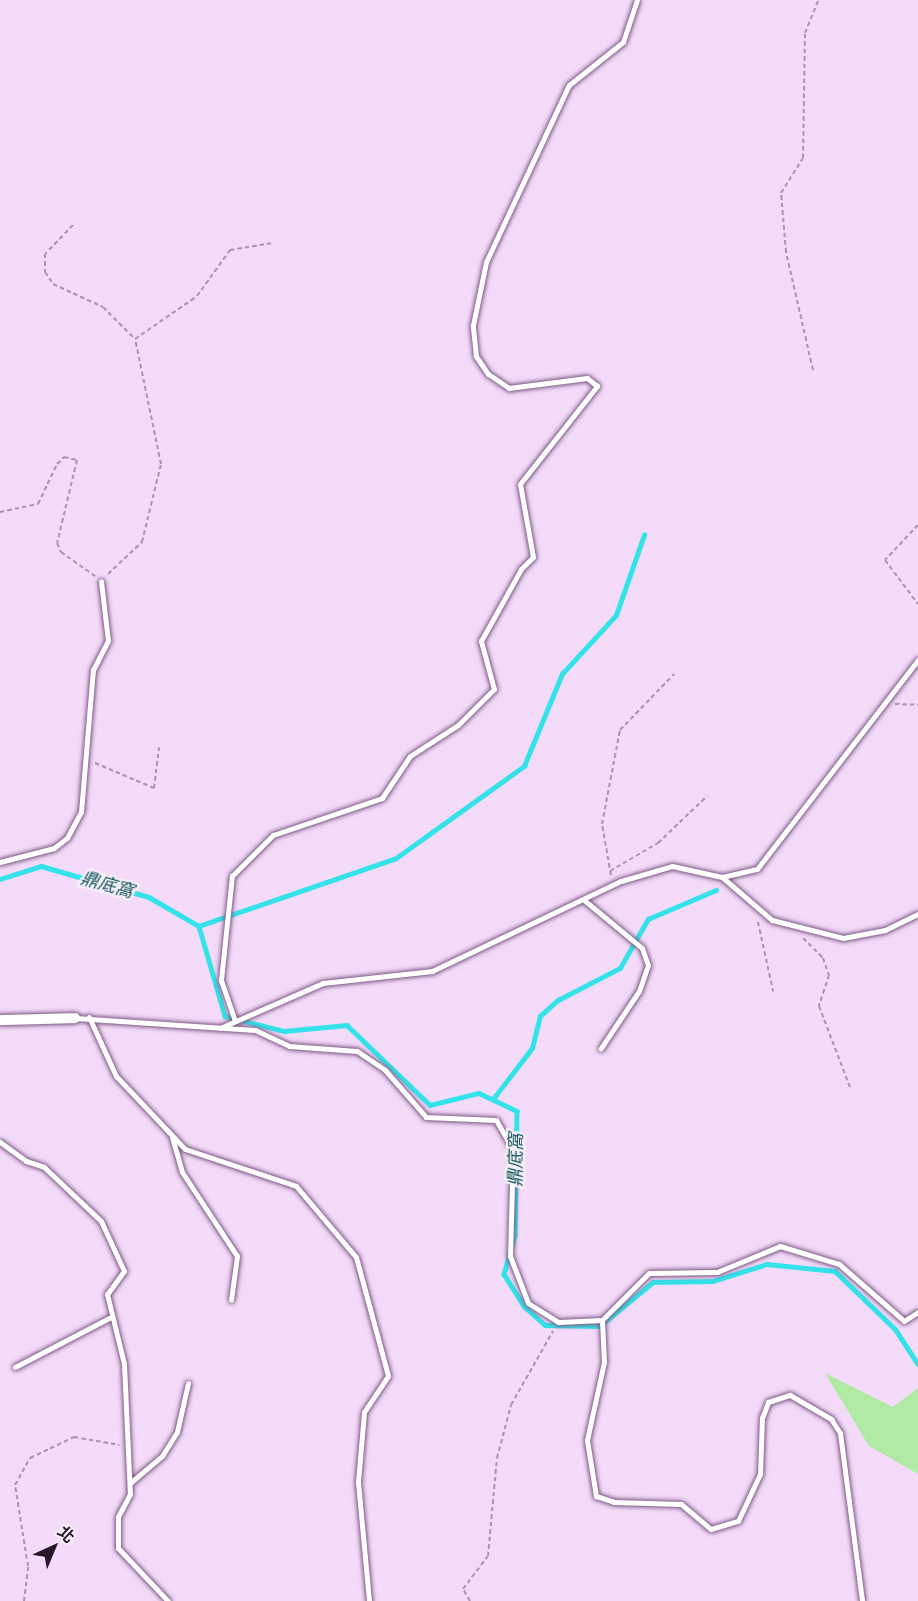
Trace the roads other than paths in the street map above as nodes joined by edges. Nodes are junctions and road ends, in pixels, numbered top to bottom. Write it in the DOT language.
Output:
graph roads {
  1 [pos="637,0"];
  2 [pos="101,580"];
  3 [pos="918,660"];
  4 [pos="0,862"];
  5 [pos="722,877"];
  6 [pos="584,900"];
  7 [pos="918,914"];
  8 [pos="89,1017"];
  9 [pos="75,1018"];
  10 [pos="0,1020"];
  11 [pos="235,1021"];
  12 [pos="219,1028"];
  13 [pos="601,1048"];
  14 [pos="172,1136"];
  15 [pos="0,1142"];
  16 [pos="231,1300"];
  17 [pos="918,1312"];
  18 [pos="109,1318"];
  19 [pos="602,1320"];
  20 [pos="15,1367"];
  21 [pos="188,1383"];
  22 [pos="130,1484"];
  23 [pos="168,1601"];
  24 [pos="369,1601"];
  25 [pos="862,1601"];
  1 -- 11 [label="lane"];
  2 -- 4 [label="lane"];
  3 -- 5 [label="lane"];
  5 -- 6 [label="lane"];
  5 -- 7 [label="lane"];
  6 -- 11 [label="lane"];
  6 -- 13 [label="lane"];
  8 -- 9 [label="lane"];
  8 -- 12 [label="lane"];
  8 -- 14 [label="lane"];
  9 -- 10 [label="street"];
  11 -- 12 [label="lane"];
  12 -- 19 [label="lane"];
  14 -- 16 [label="lane"];
  14 -- 24 [label="lane"];
  15 -- 18 [label="lane"];
  17 -- 19 [label="lane"];
  18 -- 20 [label="lane"];
  18 -- 22 [label="lane"];
  19 -- 25 [label="lane"];
  21 -- 22 [label="lane"];
  22 -- 23 [label="lane"];
}
